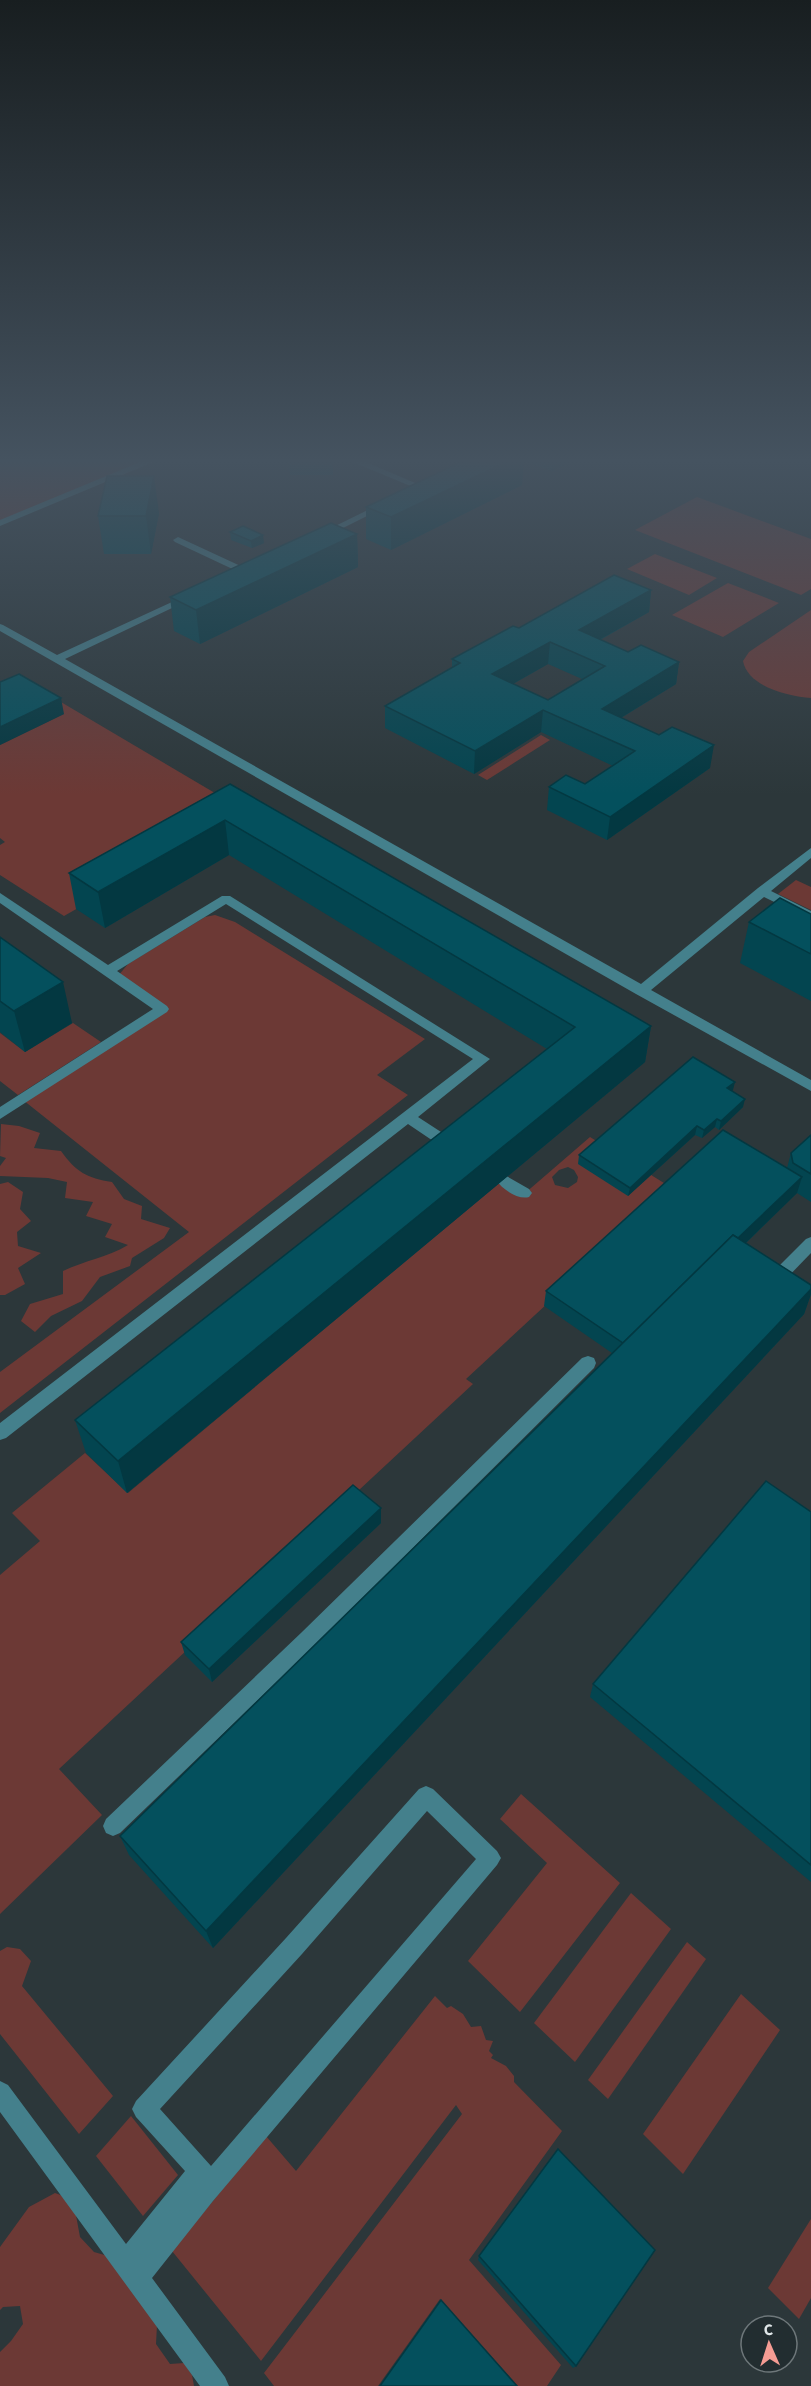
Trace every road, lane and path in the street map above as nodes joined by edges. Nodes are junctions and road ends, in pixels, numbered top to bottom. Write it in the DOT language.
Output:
graph roads {
  1 [pos="199,593"];
  2 [pos="0,627"];
  3 [pos="57,659"];
  4 [pos="811,852"];
  5 [pos="762,891"];
  6 [pos="0,897"];
  7 [pos="811,916"];
  8 [pos="108,971"];
  9 [pos="641,990"];
  10 [pos="811,1086"];
  11 [pos="0,1114"];
  12 [pos="408,1117"];
  13 [pos="460,1152"];
  14 [pos="503,1180"];
  15 [pos="524,1193"];
  16 [pos="811,1243"];
  17 [pos="777,1278"];
  18 [pos="588,1363"];
  19 [pos="0,1433"];
  20 [pos="113,1826"];
  21 [pos="0,2093"];
  22 [pos="200,2186"];
  23 [pos="131,2271"];
  24 [pos="216,2386"];
  1 -- 3 [label="street"];
  2 -- 3 [label="street"];
  3 -- 9 [label="street"];
  4 -- 5 [label="street"];
  5 -- 7 [label="street"];
  5 -- 9 [label="street"];
  6 -- 8 [label="street"];
  8 -- 11 [label="street"];
  8 -- 12 [label="street"];
  9 -- 10 [label="street"];
  12 -- 13 [label="street"];
  12 -- 19 [label="street"];
  14 -- 15 [label="street"];
  16 -- 17 [label="street"];
  18 -- 20 [label="street"];
  21 -- 23 [label="street"];
  22 -- 22 [label="street"];
  22 -- 23 [label="street"];
  23 -- 24 [label="street"];
}
